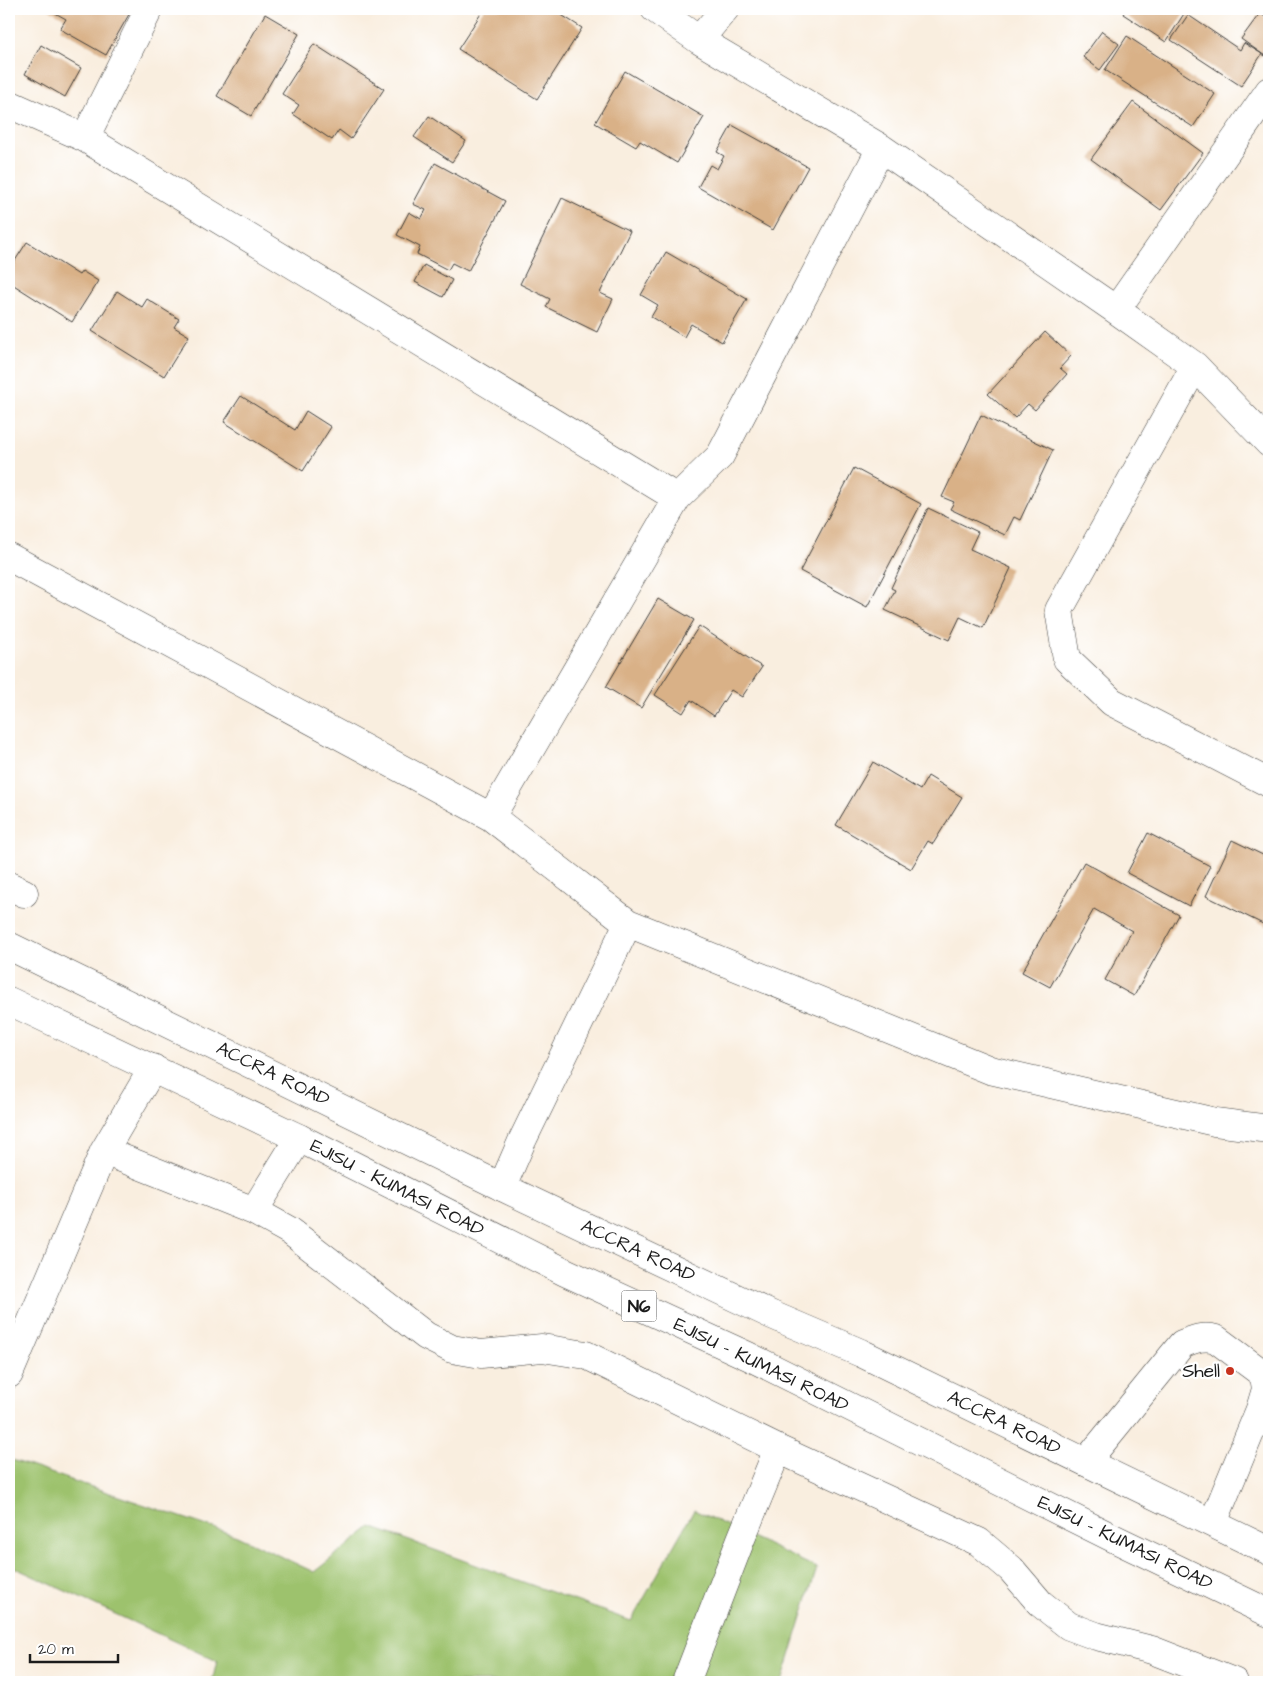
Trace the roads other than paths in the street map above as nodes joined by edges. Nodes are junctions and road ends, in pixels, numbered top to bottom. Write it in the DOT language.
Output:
graph roads {
  1 [pos="149,9"];
  2 [pos="655,9"];
  3 [pos="725,9"];
  4 [pos="699,40"];
  5 [pos="1269,91"];
  6 [pos="9,104"];
  7 [pos="85,138"];
  8 [pos="881,148"];
  9 [pos="1116,310"];
  10 [pos="1195,366"];
  11 [pos="1269,443"];
  12 [pos="677,498"];
  13 [pos="9,557"];
  14 [pos="1269,783"];
  15 [pos="491,817"];
  16 [pos="628,923"];
  17 [pos="9,946"];
  18 [pos="9,1001"];
  19 [pos="153,1068"];
  20 [pos="1269,1129"];
  21 [pos="299,1138"];
  22 [pos="104,1151"];
  23 [pos="502,1187"];
  24 [pos="254,1211"];
  25 [pos="9,1374"];
  26 [pos="778,1449"];
  27 [pos="1086,1462"];
  28 [pos="1213,1523"];
  29 [pos="1269,1550"];
  30 [pos="1269,1613"];
  31 [pos="686,1682"];
  32 [pos="1234,1682"];
  1 -- 7 [label="main road"];
  2 -- 4 [label="main road"];
  3 -- 4 [label="main road"];
  4 -- 8 [label="main road"];
  5 -- 9 [label="main road"];
  6 -- 7 [label="main road"];
  7 -- 12 [label="main road"];
  8 -- 9 [label="main road"];
  8 -- 12 [label="main road"];
  9 -- 10 [label="main road"];
  10 -- 11 [label="main road"];
  10 -- 14 [label="main road"];
  12 -- 15 [label="main road"];
  13 -- 15 [label="main road"];
  15 -- 16 [label="main road"];
  16 -- 20 [label="main road"];
  16 -- 23 [label="main road"];
  17 -- 23 [label="main road, ACCRA ROAD / N6"];
  18 -- 19 [label="main road, EJISU - KUMASI ROAD / N6"];
  19 -- 21 [label="main road, EJISU - KUMASI ROAD / N6"];
  19 -- 22 [label="main road"];
  21 -- 24 [label="main road"];
  21 -- 30 [label="main road, EJISU - KUMASI ROAD / N6"];
  22 -- 24 [label="main road"];
  22 -- 25 [label="main road"];
  23 -- 27 [label="main road, ACCRA ROAD / N6"];
  24 -- 26 [label="main road"];
  26 -- 31 [label="main road"];
  26 -- 32 [label="main road"];
  27 -- 28 [label="main road, ACCRA ROAD / N6"];
  27 -- 28 [label="main road"];
  28 -- 29 [label="main road, ACCRA ROAD / N6"];
}
